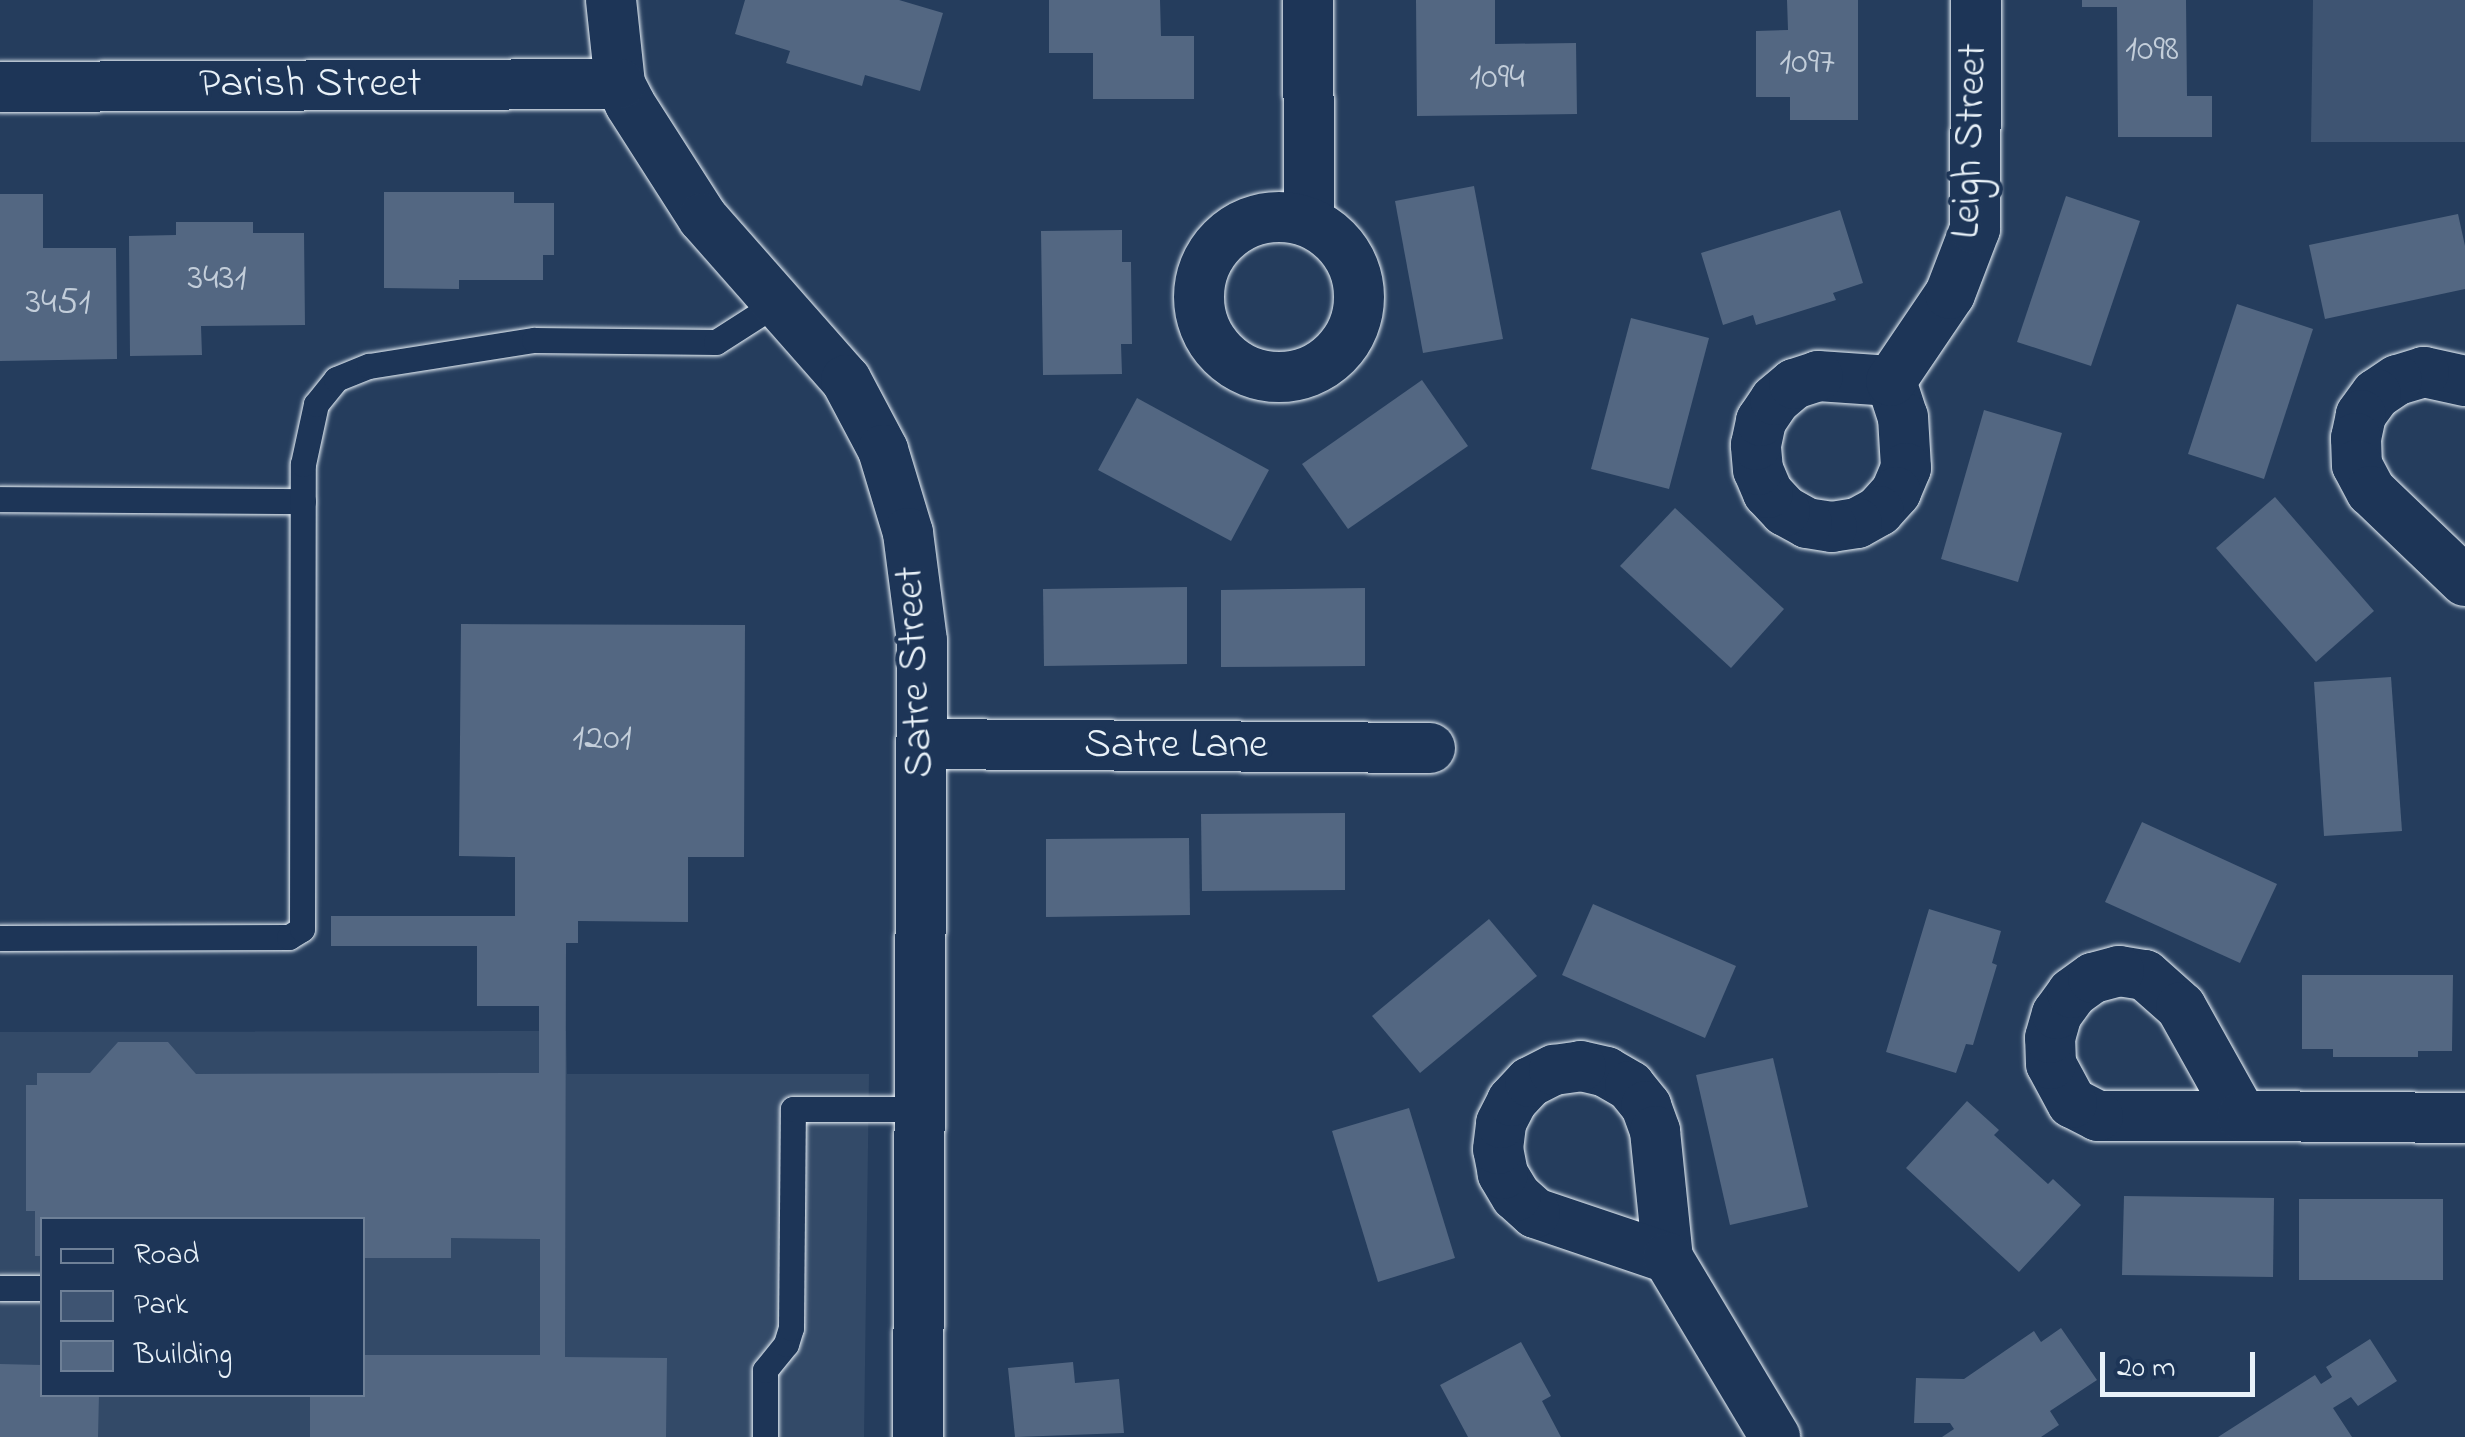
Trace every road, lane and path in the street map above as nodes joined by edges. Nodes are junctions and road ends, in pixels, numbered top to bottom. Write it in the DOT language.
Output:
graph roads {
  1 [pos="612,0"];
  2 [pos="1308,0"];
  3 [pos="1976,0"];
  4 [pos="620,84"];
  5 [pos="0,87"];
  6 [pos="1308,220"];
  7 [pos="780,301"];
  8 [pos="2465,380"];
  9 [pos="1891,381"];
  10 [pos="0,499"];
  11 [pos="302,500"];
  12 [pos="2465,585"];
  13 [pos="922,744"];
  14 [pos="1430,748"];
  15 [pos="0,938"];
  16 [pos="919,1110"];
  17 [pos="2242,1116"];
  18 [pos="2465,1118"];
  19 [pos="1668,1258"];
  20 [pos="0,1288"];
  21 [pos="40,1288"];
  22 [pos="765,1437"];
  23 [pos="918,1437"];
  24 [pos="1775,1437"];
  1 -- 4 [label="street, Satre Street"];
  2 -- 6 [label="street"];
  3 -- 9 [label="street, Leigh Street"];
  4 -- 5 [label="street, Parish Street"];
  4 -- 7 [label="street, Satre Street"];
  7 -- 11 [label="lane"];
  7 -- 13 [label="street, Satre Street"];
  8 -- 12 [label="street"];
  10 -- 11 [label="lane"];
  11 -- 15 [label="lane"];
  13 -- 14 [label="street, Satre Lane"];
  13 -- 16 [label="street, Satre Street"];
  16 -- 22 [label="lane"];
  16 -- 23 [label="street, Satre Street"];
  17 -- 18 [label="street"];
  19 -- 24 [label="street"];
  20 -- 21 [label="lane"];
}
